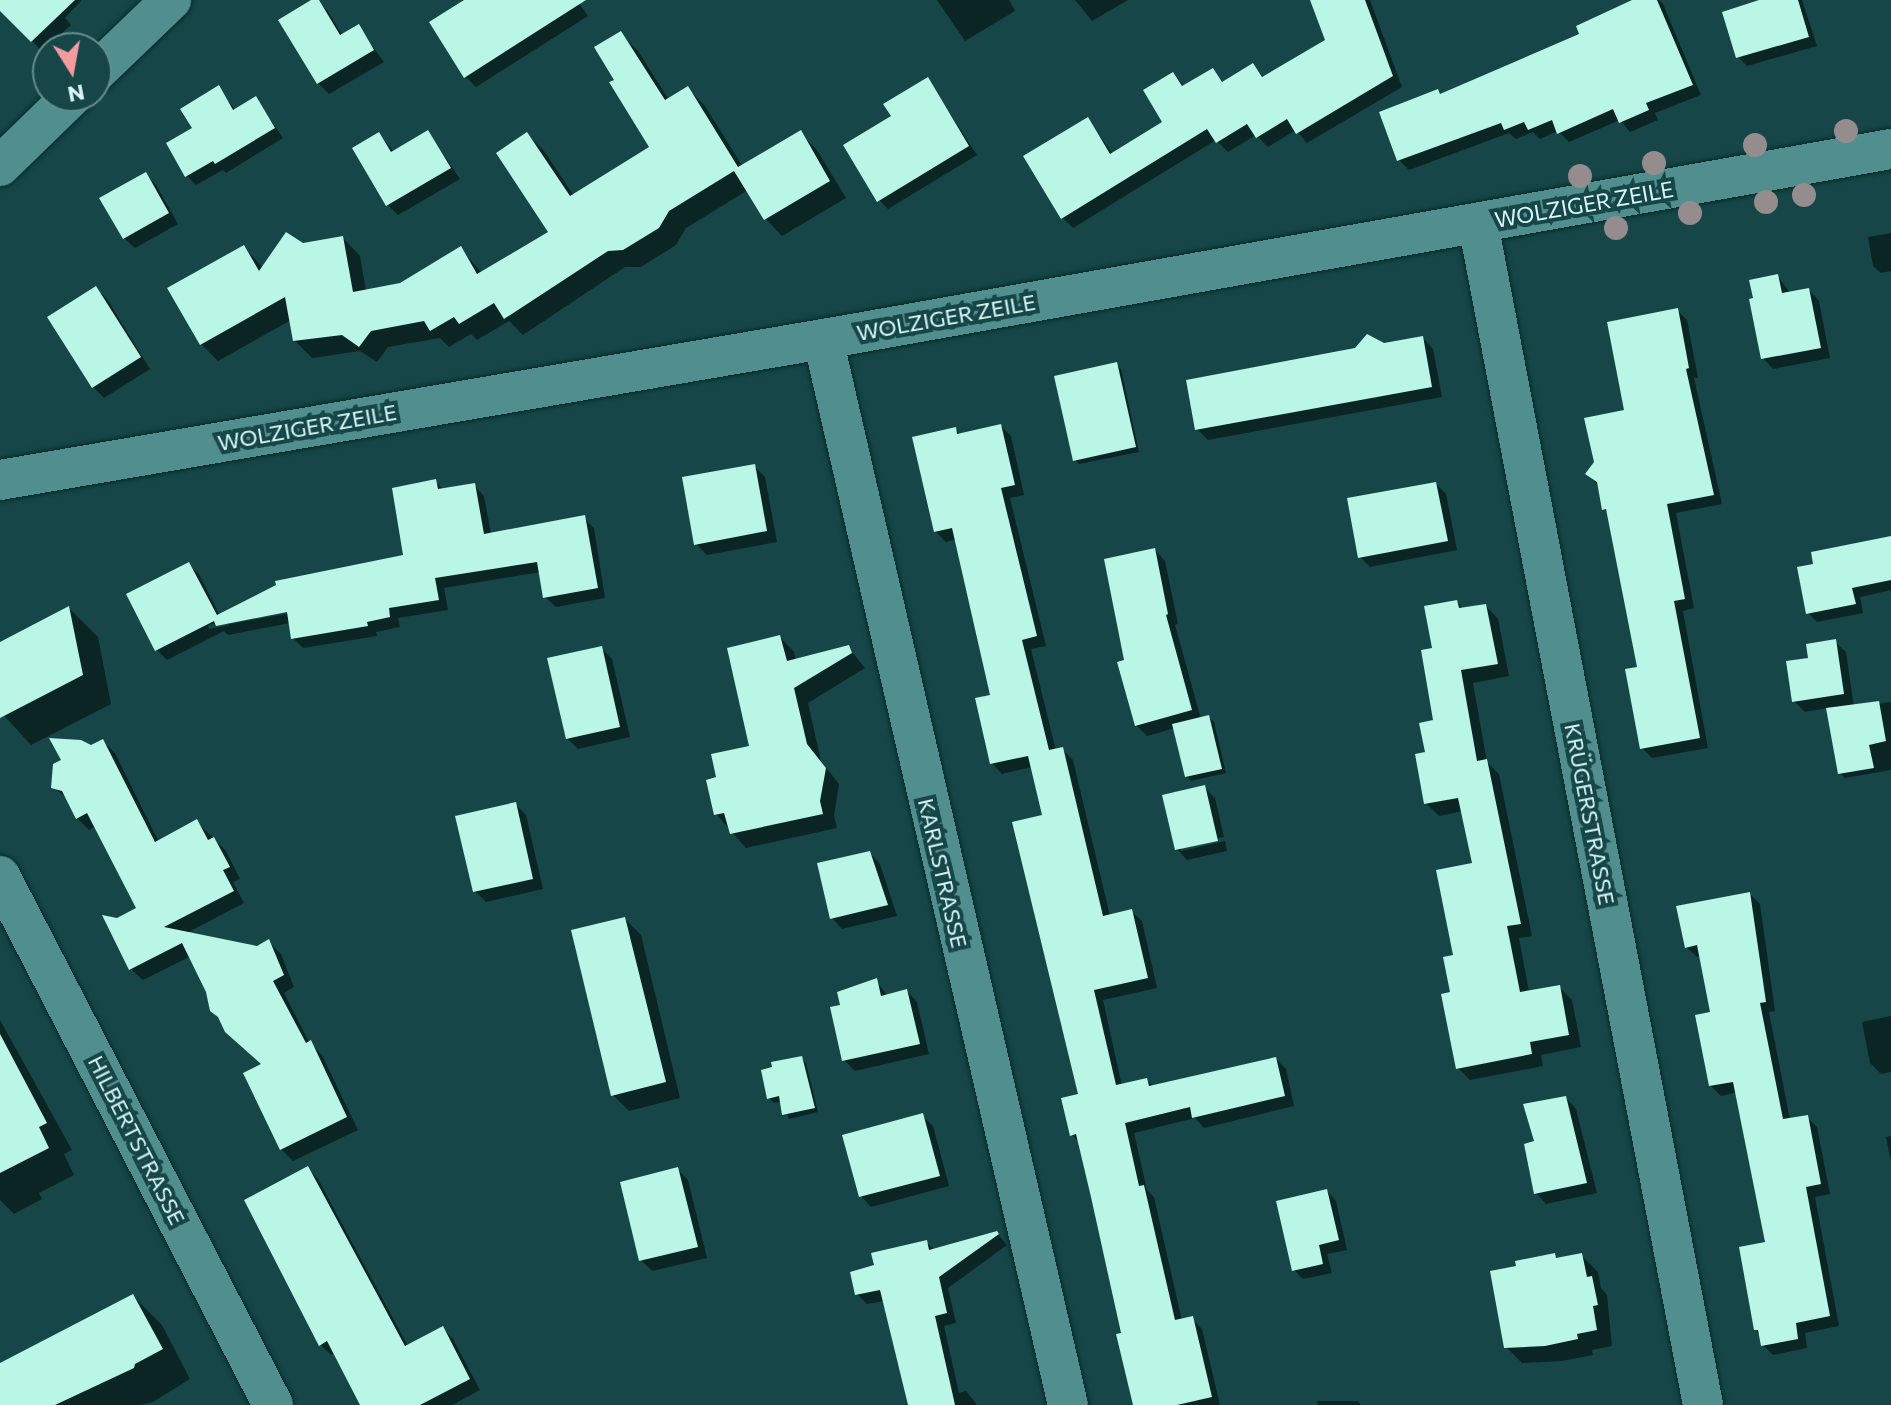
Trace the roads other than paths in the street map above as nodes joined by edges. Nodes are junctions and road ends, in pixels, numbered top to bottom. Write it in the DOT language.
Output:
graph roads {
  1 [pos="171,0"];
  2 [pos="112,57"];
  3 [pos="56,112"];
  4 [pos="1891,149"];
  5 [pos="0,166"];
  6 [pos="1478,223"];
  7 [pos="823,339"];
  8 [pos="0,480"];
  9 [pos="0,876"];
  10 [pos="273,1405"];
  11 [pos="1068,1405"];
  12 [pos="1703,1405"];
  1 -- 2 [label="street"];
  3 -- 5 [label="street"];
  4 -- 6 [label="street, WOLZIGER ZEILE"];
  6 -- 7 [label="street, WOLZIGER ZEILE"];
  6 -- 12 [label="street, KRÜGERSTRASSE"];
  7 -- 8 [label="street, WOLZIGER ZEILE"];
  7 -- 11 [label="street, KARLSTRASSE"];
  9 -- 10 [label="street, HILBERTSTRASSE"];
}
